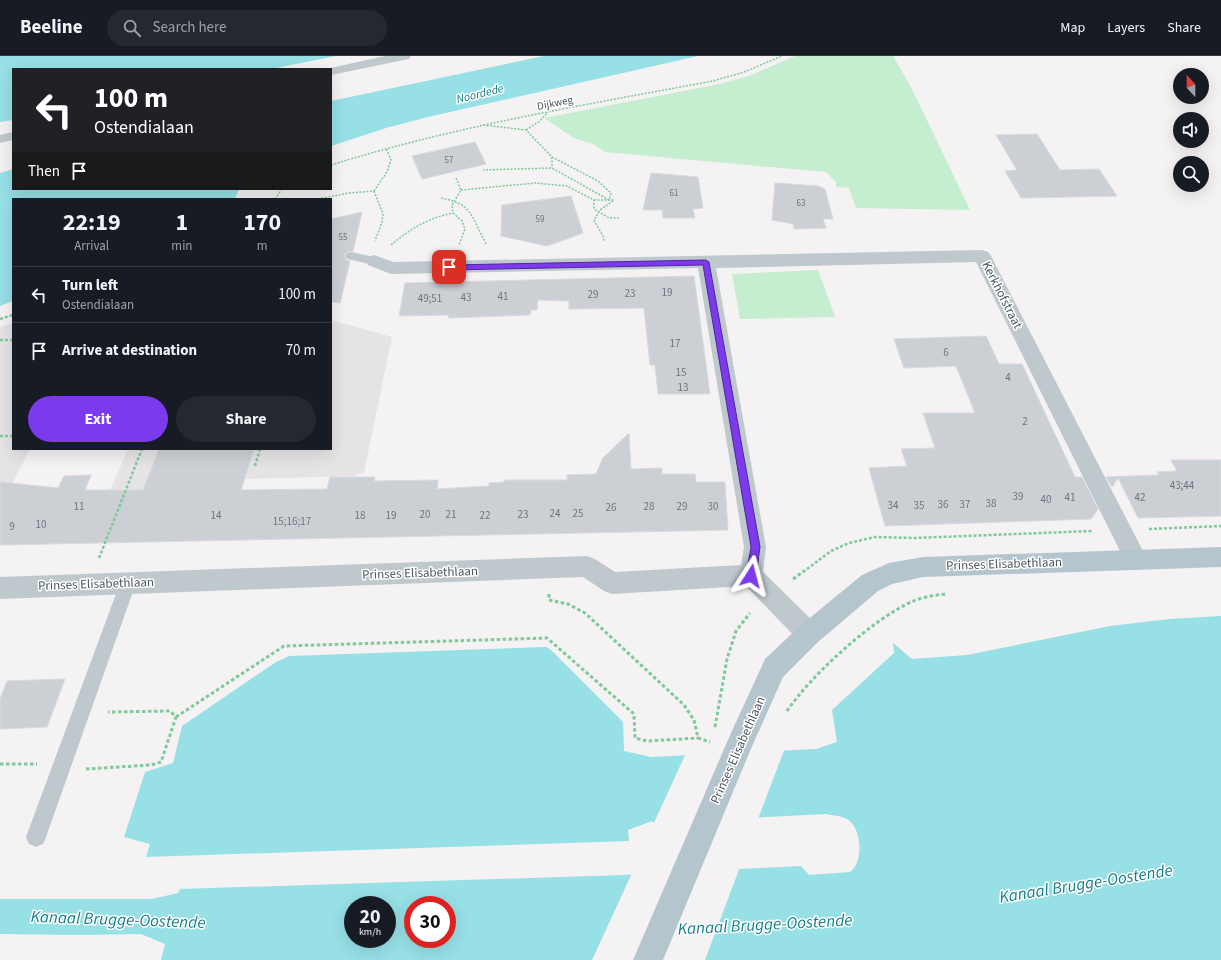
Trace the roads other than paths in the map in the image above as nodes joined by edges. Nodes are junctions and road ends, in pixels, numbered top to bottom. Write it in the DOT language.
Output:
graph roads {
  1 [pos="404,56"];
  2 [pos="332,71"];
  3 [pos="12,136"];
  4 [pos="0,139"];
  5 [pos="352,256"];
  6 [pos="374,261"];
  7 [pos="706,262"];
  8 [pos="1221,556"];
  9 [pos="1136,560"];
  10 [pos="751,576"];
  11 [pos="128,583"];
  12 [pos="0,588"];
  13 [pos="809,634"];
  14 [pos="36,837"];
  15 [pos="648,960"];
  1 -- 2 [label="street"];
  3 -- 4 [label="street"];
  5 -- 6 [label="lane"];
  6 -- 7 [label="street"];
  7 -- 9 [label="street, Kerkhofstraat"];
  7 -- 10 [label="street"];
  8 -- 9 [label="main road, Prinses Elisabethlaan"];
  9 -- 13 [label="main road, Prinses Elisabethlaan"];
  10 -- 11 [label="street, Prinses Elisabethlaan"];
  10 -- 13 [label="street"];
  11 -- 12 [label="street, Prinses Elisabethlaan"];
  11 -- 14 [label="lane"];
  13 -- 15 [label="main road, Prinses Elisabethlaan"];
}
